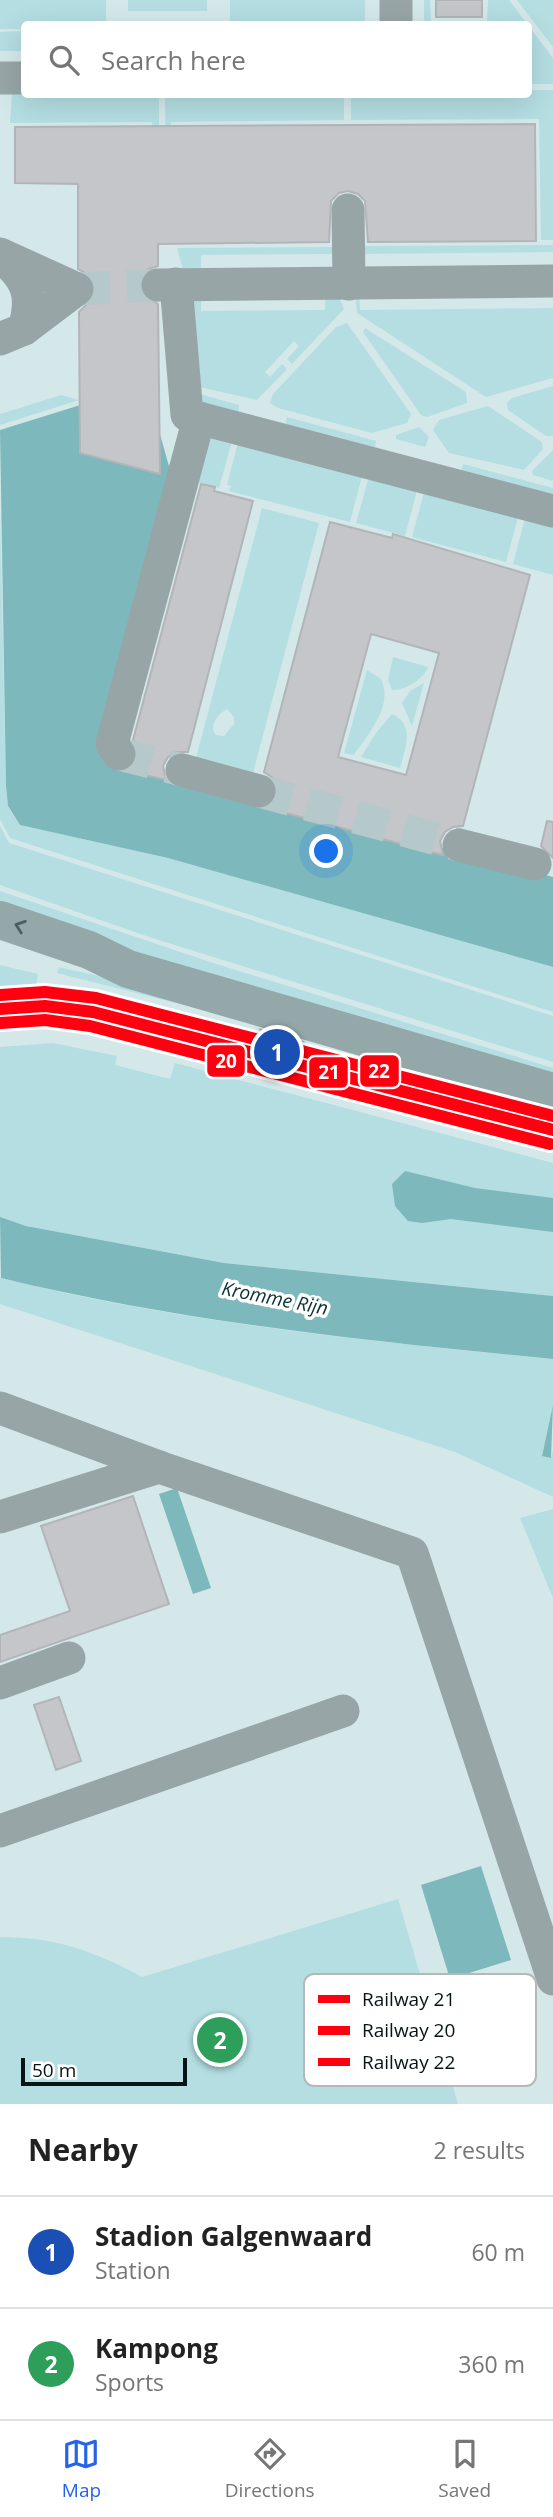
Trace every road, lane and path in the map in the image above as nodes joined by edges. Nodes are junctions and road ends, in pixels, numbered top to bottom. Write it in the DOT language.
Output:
graph roads {
  1 [pos="396,0"];
  2 [pos="396,21"];
  3 [pos="0,78"];
  4 [pos="21,78"];
  5 [pos="348,210"];
  6 [pos="0,255"];
  7 [pos="553,281"];
  8 [pos="349,284"];
  9 [pos="12,334"];
  10 [pos="199,418"];
  11 [pos="553,511"];
  12 [pos="119,754"];
  13 [pos="182,770"];
  14 [pos="259,791"];
  15 [pos="459,845"];
  16 [pos="535,864"];
  17 [pos="0,920"];
  18 [pos="0,948"];
  19 [pos="128,970"];
  20 [pos="553,1092"];
  21 [pos="0,1408"];
  22 [pos="159,1467"];
  23 [pos="0,1517"];
  24 [pos="69,1658"];
  25 [pos="0,1682"];
  26 [pos="343,1711"];
  27 [pos="0,1831"];
  28 [pos="553,1979"];
  1 -- 2 [label="street"];
  3 -- 4 [label="street"];
  5 -- 8 [label="street"];
  6 -- 9 [label="street"];
  6 -- 9 [label="street"];
  7 -- 8 [label="street"];
  8 -- 10 [label="street"];
  10 -- 11 [label="street"];
  10 -- 12 [label="street"];
  13 -- 14 [label="street"];
  15 -- 16 [label="street"];
  19 -- 17 [label="main road, one-way"];
  18 -- 19 [label="main road"];
  19 -- 20 [label="main road"];
  21 -- 22 [label="street"];
  22 -- 23 [label="street"];
  22 -- 28 [label="street"];
  24 -- 25 [label="street"];
  26 -- 27 [label="street"];
}
